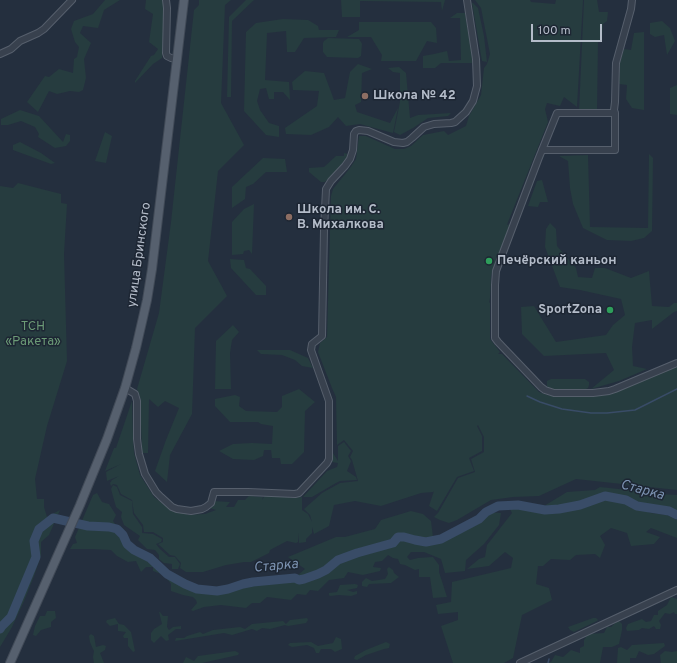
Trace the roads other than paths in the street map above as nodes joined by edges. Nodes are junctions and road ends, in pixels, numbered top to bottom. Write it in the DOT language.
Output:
graph roads {
  1 [pos="72,0"];
  2 [pos="166,0"];
  3 [pos="184,0"];
  4 [pos="467,0"];
  5 [pos="632,0"];
  6 [pos="0,54"];
  7 [pos="177,59"];
  8 [pos="615,113"];
  9 [pos="542,150"];
  10 [pos="677,363"];
  11 [pos="125,388"];
  12 [pos="677,590"];
  13 [pos="10,663"];
  14 [pos="520,663"];
  1 -- 6 [label="street"];
  2 -- 7 [label="street"];
  3 -- 7 [label="main road, улица Бринского"];
  4 -- 11 [label="street"];
  5 -- 8 [label="street"];
  7 -- 11 [label="main road, улица Бринского"];
  8 -- 9 [label="street"];
  8 -- 9 [label="street"];
  9 -- 10 [label="street"];
  11 -- 13 [label="main road, улица Бринского"];
  12 -- 14 [label="street"];
}
